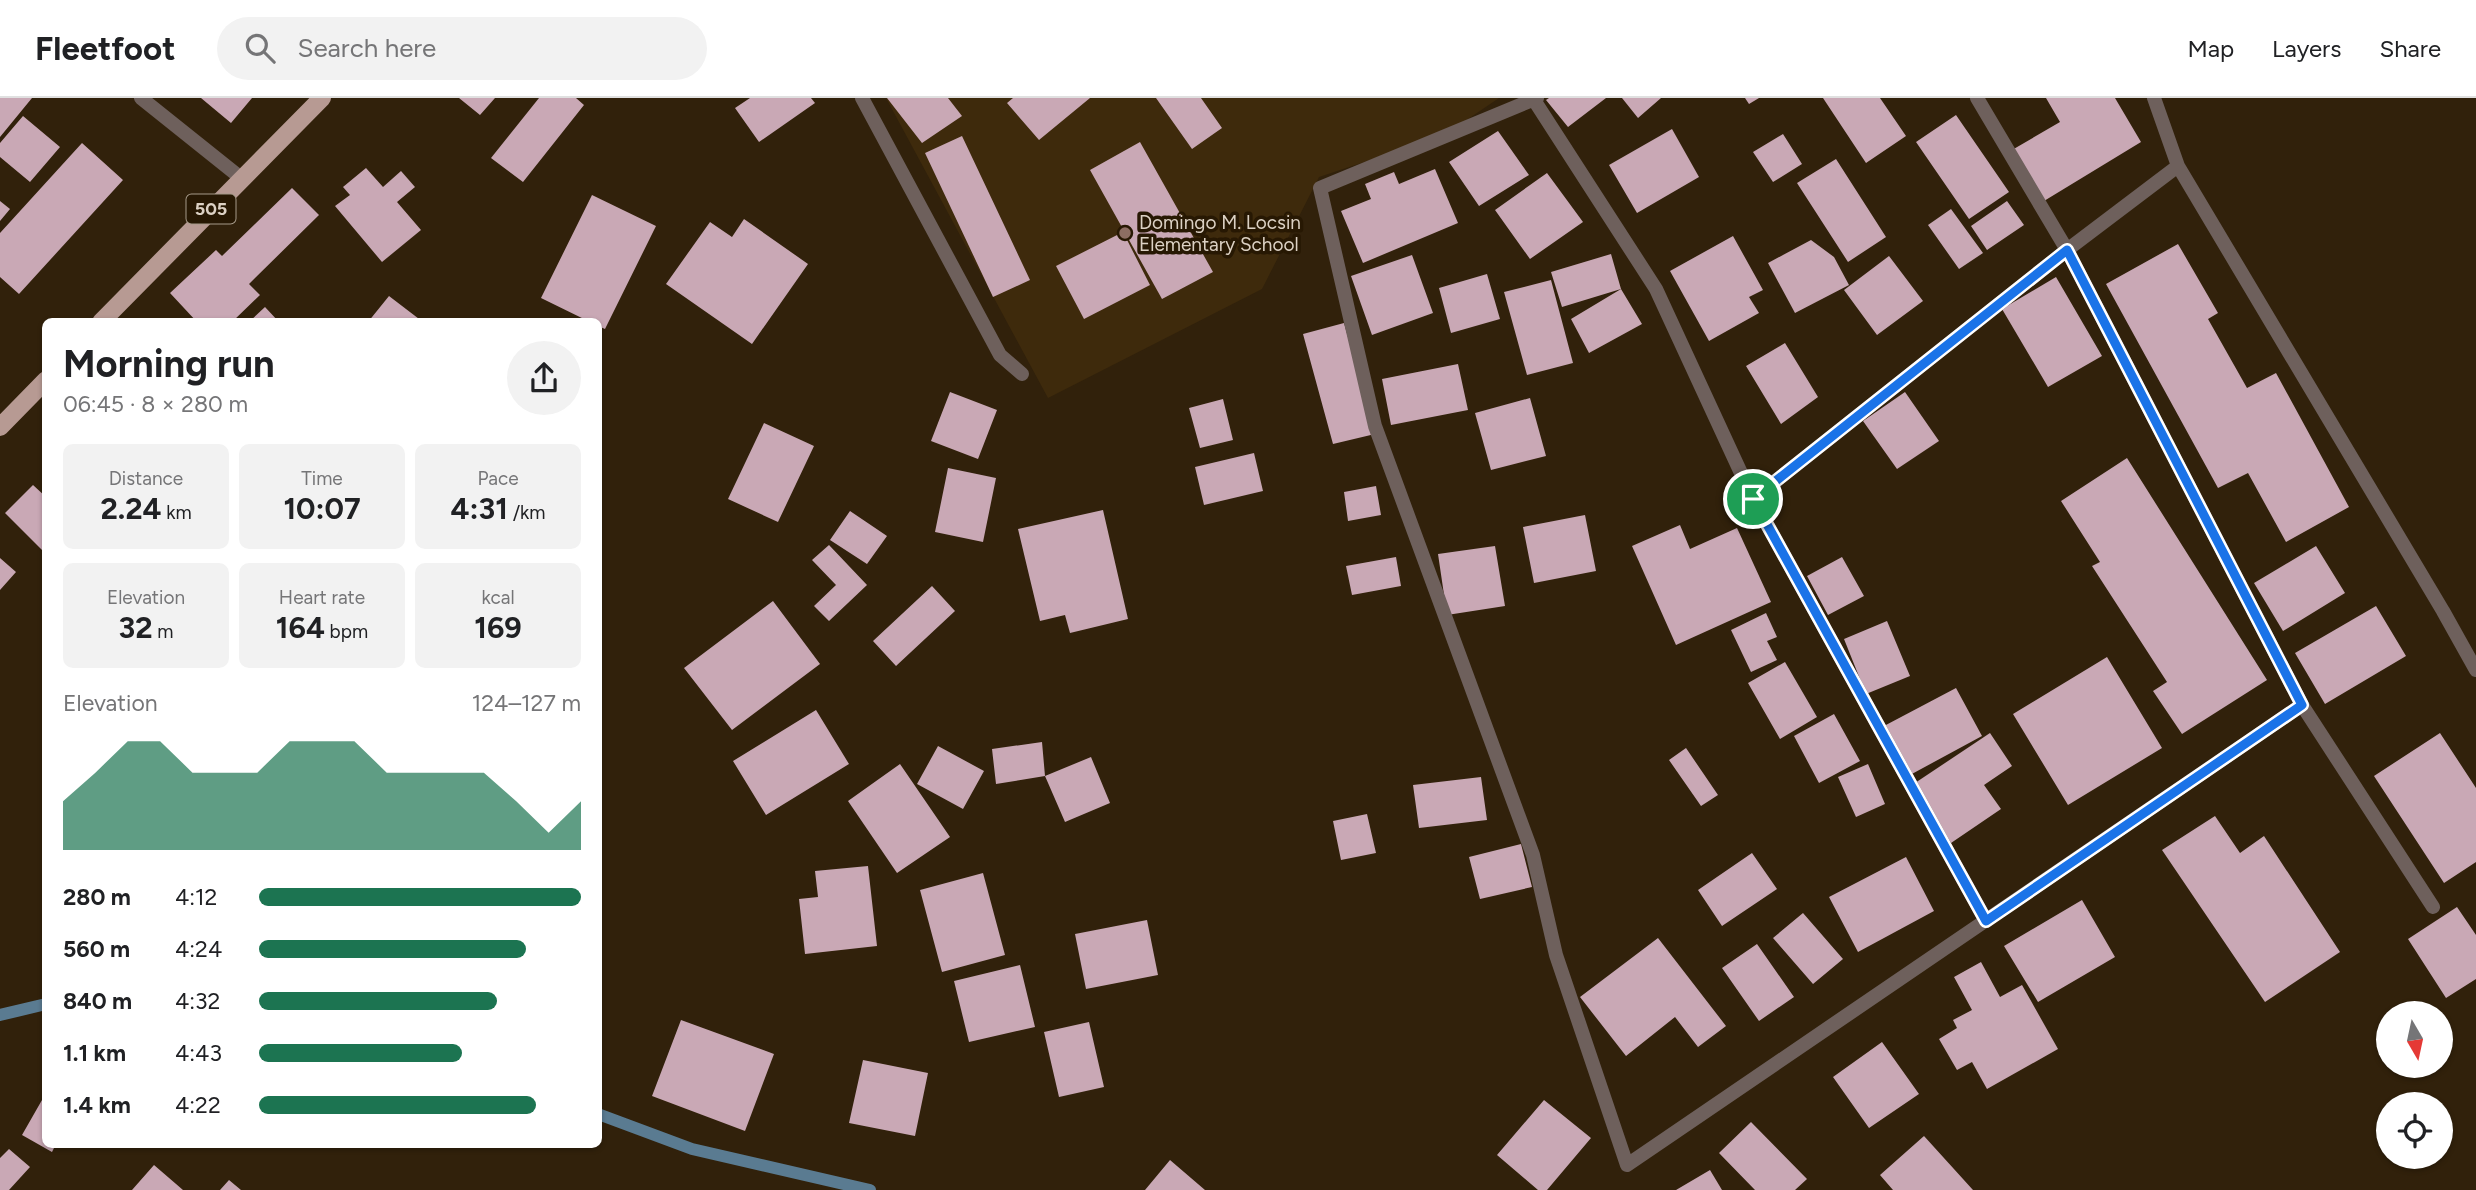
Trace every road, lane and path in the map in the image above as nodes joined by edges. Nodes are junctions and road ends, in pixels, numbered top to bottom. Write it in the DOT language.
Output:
graph roads {
  1 [pos="141,98"];
  2 [pos="322,98"];
  3 [pos="862,98"];
  4 [pos="1977,98"];
  5 [pos="2154,98"];
  6 [pos="1535,99"];
  7 [pos="2178,166"];
  8 [pos="241,178"];
  9 [pos="2067,250"];
  10 [pos="105,318"];
  11 [pos="1022,374"];
  12 [pos="42,384"];
  13 [pos="0,427"];
  14 [pos="1753,499"];
  15 [pos="2476,670"];
  16 [pos="2302,705"];
  17 [pos="2433,907"];
  18 [pos="1986,921"];
  1 -- 8 [label="street"];
  2 -- 8 [label="main road, 505"];
  3 -- 11 [label="street"];
  4 -- 9 [label="street"];
  5 -- 7 [label="street"];
  6 -- 14 [label="street"];
  6 -- 18 [label="street"];
  7 -- 9 [label="street"];
  7 -- 15 [label="street"];
  8 -- 10 [label="main road, 505"];
  9 -- 14 [label="street"];
  9 -- 16 [label="street"];
  12 -- 13 [label="main road"];
  14 -- 18 [label="street"];
  16 -- 17 [label="street"];
  16 -- 18 [label="street"];
}
